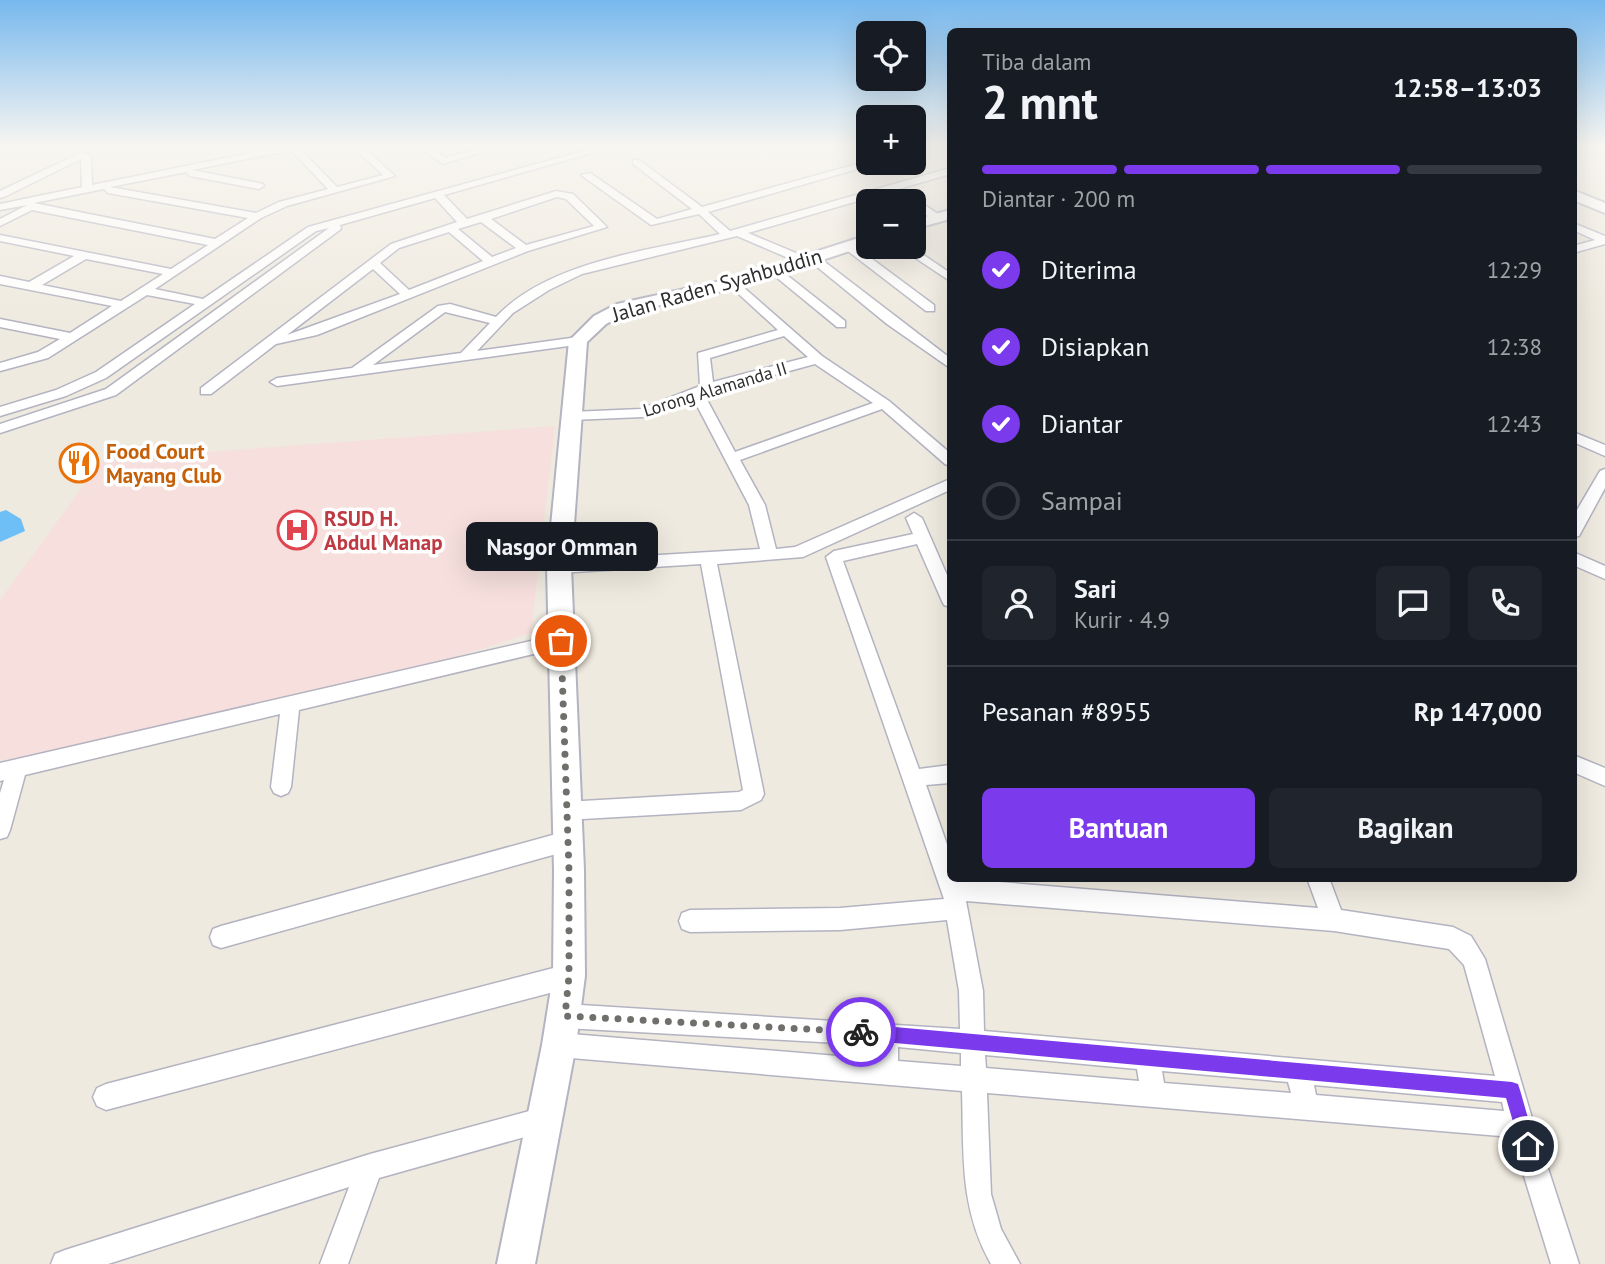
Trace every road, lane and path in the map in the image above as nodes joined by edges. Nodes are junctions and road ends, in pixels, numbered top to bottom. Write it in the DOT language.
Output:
graph roads {
  1 [pos="196,206"];
  2 [pos="264,206"];
  3 [pos="397,206"];
  4 [pos="448,206"];
  5 [pos="516,206"];
  6 [pos="580,206"];
  7 [pos="631,206"];
  8 [pos="695,206"];
  9 [pos="714,206"];
  10 [pos="827,206"];
  11 [pos="30,207"];
  12 [pos="926,208"];
  13 [pos="700,210"];
  14 [pos="257,216"];
  15 [pos="943,216"];
  16 [pos="483,218"];
  17 [pos="348,219"];
  18 [pos="926,221"];
  19 [pos="0,223"];
  20 [pos="464,223"];
  21 [pos="450,228"];
  22 [pos="1577,228"];
  23 [pos="733,233"];
  24 [pos="0,238"];
  25 [pos="1605,240"];
  26 [pos="217,243"];
  27 [pos="856,244"];
  28 [pos="524,249"];
  29 [pos="1577,249"];
  30 [pos="85,255"];
  31 [pos="809,259"];
  32 [pos="876,259"];
  33 [pos="925,259"];
  34 [pos="492,263"];
  35 [pos="374,264"];
  36 [pos="774,270"];
  37 [pos="947,272"];
  38 [pos="173,273"];
  39 [pos="0,280"];
  40 [pos="734,283"];
  41 [pos="31,286"];
  42 [pos="151,288"];
  43 [pos="408,295"];
  44 [pos="211,299"];
  45 [pos="124,304"];
  46 [pos="930,308"];
  47 [pos="313,311"];
  48 [pos="497,321"];
  49 [pos="0,323"];
  50 [pos="841,324"];
  51 [pos="329,326"];
  52 [pos="787,331"];
  53 [pos="72,337"];
  54 [pos="578,341"];
  55 [pos="270,344"];
  56 [pos="464,357"];
  57 [pos="817,359"];
  58 [pos="947,362"];
  59 [pos="0,367"];
  60 [pos="106,372"];
  61 [pos="353,373"];
  62 [pos="129,379"];
  63 [pos="276,382"];
  64 [pos="206,391"];
  65 [pos="702,391"];
  66 [pos="884,404"];
  67 [pos="0,412"];
  68 [pos="571,416"];
  69 [pos="0,429"];
  70 [pos="1577,438"];
  71 [pos="1605,451"];
  72 [pos="732,458"];
  73 [pos="947,458"];
  74 [pos="1605,474"];
  75 [pos="947,485"];
  76 [pos="1599,499"];
  77 [pos="914,518"];
  78 [pos="1577,527"];
  79 [pos="922,537"];
  80 [pos="769,555"];
  81 [pos="708,559"];
  82 [pos="1577,560"];
  83 [pos="558,567"];
  84 [pos="1605,573"];
  85 [pos="947,594"];
  86 [pos="561,641"];
  87 [pos="290,706"];
  88 [pos="1577,764"];
  89 [pos="8,770"];
  90 [pos="947,774"];
  91 [pos="1605,777"];
  92 [pos="912,778"];
  93 [pos="281,787"];
  94 [pos="565,811"];
  95 [pos="0,830"];
  96 [pos="567,841"];
  97 [pos="947,874"];
  98 [pos="1320,882"];
  99 [pos="954,893"];
  100 [pos="1334,920"];
  101 [pos="690,921"];
  102 [pos="221,937"];
  103 [pos="569,976"];
  104 [pos="565,1016"];
  105 [pos="886,1034"];
  106 [pos="975,1044"];
  107 [pos="559,1045"];
  108 [pos="1148,1058"];
  109 [pos="886,1073"];
  110 [pos="1299,1073"];
  111 [pos="975,1081"];
  112 [pos="1512,1090"];
  113 [pos="1153,1095"];
  114 [pos="106,1097"];
  115 [pos="1306,1108"];
  116 [pos="544,1120"];
  117 [pos="1521,1125"];
  118 [pos="370,1167"];
  119 [pos="65,1264"];
  120 [pos="334,1264"];
  121 [pos="516,1264"];
  122 [pos="1006,1264"];
  123 [pos="1565,1264"];
  1 -- 14 [label="street"];
  2 -- 14 [label="street"];
  3 -- 17 [label="street"];
  4 -- 20 [label="street"];
  5 -- 16 [label="street"];
  6 -- 28 [label="street"];
  7 -- 13 [label="street"];
  8 -- 13 [label="street"];
  9 -- 13 [label="street"];
  10 -- 23 [label="street"];
  11 -- 19 [label="street"];
  11 -- 26 [label="street"];
  12 -- 15 [label="street"];
  13 -- 23 [label="street"];
  14 -- 26 [label="street"];
  15 -- 18 [label="main road"];
  16 -- 20 [label="street"];
  16 -- 28 [label="street"];
  17 -- 44 [label="street"];
  17 -- 62 [label="street"];
  20 -- 21 [label="street"];
  21 -- 34 [label="street"];
  21 -- 35 [label="street"];
  22 -- 25 [label="street"];
  23 -- 31 [label="street"];
  23 -- 48 [label="street"];
  24 -- 30 [label="street"];
  25 -- 29 [label="street"];
  26 -- 38 [label="street"];
  27 -- 31 [label="main road, Jalan Raden Syahbuddin"];
  28 -- 34 [label="street"];
  30 -- 38 [label="street"];
  30 -- 41 [label="street"];
  31 -- 36 [label="main road, Jalan Raden Syahbuddin"];
  31 -- 58 [label="street"];
  32 -- 46 [label="street"];
  33 -- 37 [label="street"];
  34 -- 43 [label="street"];
  35 -- 43 [label="street"];
  35 -- 47 [label="street"];
  36 -- 40 [label="main road, Jalan Raden Syahbuddin"];
  36 -- 50 [label="street"];
  38 -- 42 [label="street"];
  39 -- 41 [label="street"];
  40 -- 52 [label="street"];
  40 -- 54 [label="main road, Jalan Raden Syahbuddin"];
  41 -- 45 [label="street"];
  42 -- 44 [label="street"];
  42 -- 45 [label="street"];
  43 -- 51 [label="street"];
  44 -- 60 [label="street"];
  45 -- 53 [label="street"];
  47 -- 51 [label="street"];
  47 -- 55 [label="street"];
  48 -- 56 [label="street"];
  48 -- 61 [label="street"];
  49 -- 53 [label="street"];
  51 -- 55 [label="street"];
  52 -- 57 [label="street"];
  52 -- 65 [label="street"];
  53 -- 59 [label="street"];
  54 -- 56 [label="street"];
  54 -- 68 [label="main road"];
  55 -- 64 [label="street"];
  56 -- 61 [label="street"];
  57 -- 65 [label="street, Lorong Alamanda II"];
  57 -- 66 [label="street"];
  60 -- 62 [label="street"];
  60 -- 67 [label="street"];
  61 -- 63 [label="street"];
  62 -- 69 [label="street"];
  65 -- 68 [label="street, Lorong Alamanda II"];
  65 -- 72 [label="street"];
  66 -- 72 [label="street"];
  66 -- 73 [label="street"];
  68 -- 83 [label="main road"];
  70 -- 71 [label="street"];
  72 -- 80 [label="street"];
  74 -- 76 [label="street"];
  75 -- 80 [label="street"];
  76 -- 78 [label="street"];
  77 -- 79 [label="street"];
  79 -- 85 [label="street"];
  79 -- 92 [label="street"];
  80 -- 81 [label="street"];
  81 -- 83 [label="street"];
  81 -- 94 [label="street"];
  82 -- 84 [label="street"];
  83 -- 86 [label="main road"];
  86 -- 87 [label="street"];
  86 -- 94 [label="main road"];
  87 -- 89 [label="street"];
  87 -- 93 [label="street"];
  88 -- 91 [label="street"];
  89 -- 95 [label="street"];
  90 -- 92 [label="street"];
  92 -- 97 [label="street"];
  94 -- 96 [label="main road"];
  96 -- 102 [label="street"];
  96 -- 103 [label="main road"];
  98 -- 100 [label="street"];
  99 -- 100 [label="street"];
  99 -- 101 [label="street"];
  99 -- 106 [label="street"];
  100 -- 112 [label="street"];
  103 -- 104 [label="main road"];
  103 -- 114 [label="street"];
  104 -- 105 [label="street"];
  104 -- 107 [label="main road"];
  105 -- 106 [label="street"];
  105 -- 109 [label="street"];
  106 -- 108 [label="street"];
  106 -- 111 [label="street"];
  107 -- 109 [label="street"];
  107 -- 116 [label="main road"];
  108 -- 110 [label="street"];
  108 -- 113 [label="street"];
  109 -- 111 [label="street"];
  110 -- 112 [label="street"];
  110 -- 115 [label="street"];
  111 -- 113 [label="street"];
  111 -- 122 [label="street"];
  112 -- 117 [label="street"];
  113 -- 115 [label="street"];
  115 -- 117 [label="street"];
  116 -- 118 [label="street"];
  116 -- 121 [label="main road"];
  117 -- 123 [label="street"];
  118 -- 119 [label="street"];
  118 -- 120 [label="street"];
}
